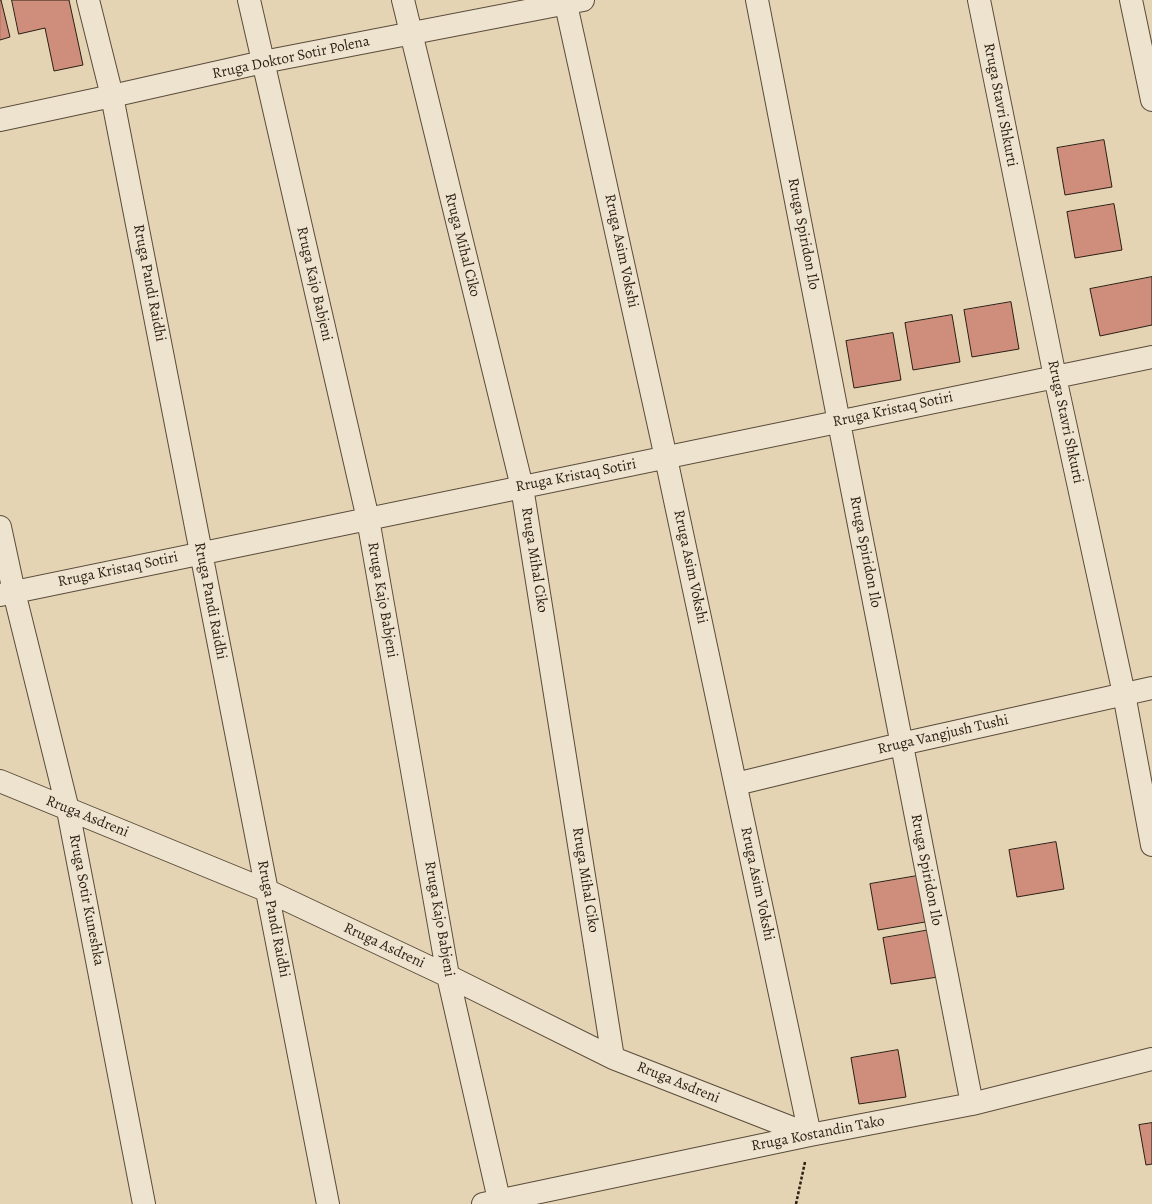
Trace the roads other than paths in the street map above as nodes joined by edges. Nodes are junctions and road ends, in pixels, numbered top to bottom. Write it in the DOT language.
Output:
graph roads {
  1 [pos="88,0"];
  2 [pos="249,0"];
  3 [pos="403,0"];
  4 [pos="757,0"];
  5 [pos="979,0"];
  6 [pos="1131,0"];
  7 [pos="571,1"];
  8 [pos="410,34"];
  9 [pos="263,62"];
  10 [pos="112,96"];
  11 [pos="1152,100"];
  12 [pos="0,120"];
  13 [pos="1152,357"];
  14 [pos="1055,377"];
  15 [pos="840,421"];
  16 [pos="666,458"];
  17 [pos="522,487"];
  18 [pos="368,519"];
  19 [pos="0,528"];
  20 [pos="201,553"];
  21 [pos="7,593"];
  22 [pos="1152,688"];
  23 [pos="1124,694"];
  24 [pos="901,744"];
  25 [pos="0,782"];
  26 [pos="736,784"];
  27 [pos="68,810"];
  28 [pos="1152,845"];
  29 [pos="268,891"];
  30 [pos="448,976"];
  31 [pos="613,1058"];
  32 [pos="1152,1059"];
  33 [pos="972,1104"];
  34 [pos="810,1136"];
  35 [pos="494,1203"];
  36 [pos="144,1204"];
  37 [pos="328,1204"];
  1 -- 10 [label="street, Rruga Pandi Raidhi"];
  2 -- 9 [label="street, Rruga Kajo Babjeni"];
  3 -- 8 [label="street, Rruga Mihal Ciko"];
  4 -- 15 [label="street, Rruga Spiridon Ilo"];
  5 -- 14 [label="street, Rruga Stavri Shkurti"];
  6 -- 11 [label="street"];
  7 -- 8 [label="street, Rruga Doktor Sotir Polena"];
  7 -- 16 [label="street, Rruga Asim Vokshi"];
  8 -- 9 [label="street, Rruga Doktor Sotir Polena"];
  8 -- 17 [label="street, Rruga Mihal Ciko"];
  9 -- 10 [label="street, Rruga Doktor Sotir Polena"];
  9 -- 18 [label="street, Rruga Kajo Babjeni"];
  10 -- 12 [label="street, Rruga Doktor Sotir Polena"];
  10 -- 20 [label="street, Rruga Pandi Raidhi"];
  13 -- 14 [label="street, Rruga Kristaq Sotiri"];
  14 -- 15 [label="street, Rruga Kristaq Sotiri"];
  14 -- 23 [label="street, Rruga Stavri Shkurti"];
  15 -- 16 [label="street, Rruga Kristaq Sotiri"];
  15 -- 24 [label="street, Rruga Spiridon Ilo"];
  16 -- 17 [label="street, Rruga Kristaq Sotiri"];
  16 -- 26 [label="street, Rruga Asim Vokshi"];
  17 -- 18 [label="street, Rruga Kristaq Sotiri"];
  17 -- 31 [label="street, Rruga Mihal Ciko"];
  18 -- 20 [label="street, Rruga Kristaq Sotiri"];
  18 -- 30 [label="street, Rruga Kajo Babjeni"];
  19 -- 21 [label="street, Rruga Sotir Kuneshka"];
  20 -- 21 [label="street, Rruga Kristaq Sotiri"];
  20 -- 29 [label="street, Rruga Pandi Raidhi"];
  21 -- 27 [label="street, Rruga Sotir Kuneshka"];
  22 -- 23 [label="street, Rruga Vangjush Tushi"];
  23 -- 24 [label="street, Rruga Vangjush Tushi"];
  23 -- 28 [label="street, Rruga Stavri Shkurti"];
  24 -- 26 [label="street, Rruga Vangjush Tushi"];
  24 -- 33 [label="street, Rruga Spiridon Ilo"];
  25 -- 27 [label="street, Rruga Asdreni"];
  26 -- 34 [label="street, Rruga Asim Vokshi"];
  27 -- 29 [label="street, Rruga Asdreni"];
  27 -- 36 [label="street, Rruga Sotir Kuneshka"];
  29 -- 30 [label="street, Rruga Asdreni"];
  29 -- 37 [label="street, Rruga Pandi Raidhi"];
  30 -- 31 [label="street, Rruga Asdreni"];
  30 -- 35 [label="street, Rruga Kajo Babjeni"];
  31 -- 34 [label="street, Rruga Asdreni"];
  32 -- 33 [label="street, Rruga Kostandin Tako"];
  33 -- 34 [label="street, Rruga Kostandin Tako"];
  34 -- 35 [label="street, Rruga Kostandin Tako"];
}
